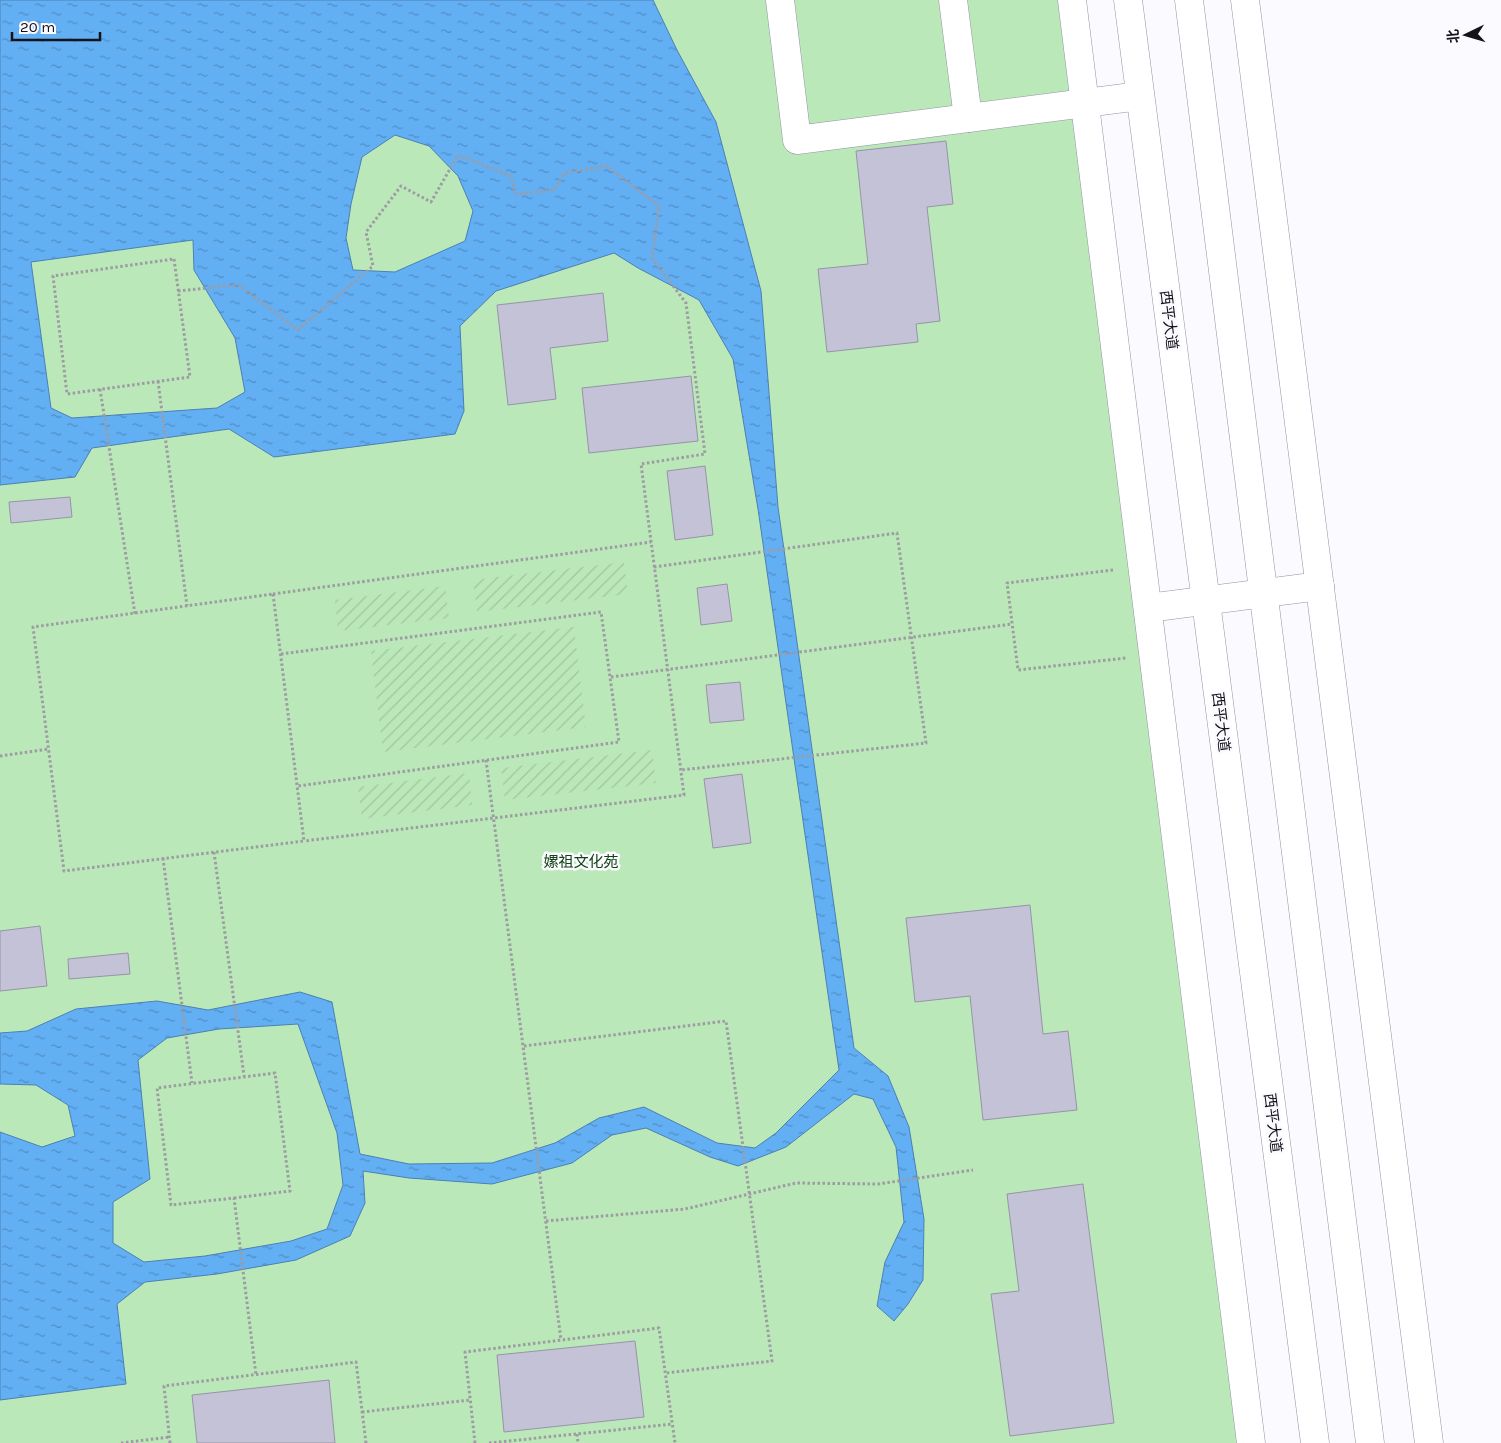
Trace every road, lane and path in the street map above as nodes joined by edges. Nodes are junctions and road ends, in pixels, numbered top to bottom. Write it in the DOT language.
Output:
graph roads {
  1 [pos="780,0"];
  2 [pos="953,0"];
  3 [pos="1072,0"];
  4 [pos="1128,0"];
  5 [pos="1189,0"];
  6 [pos="1245,0"];
  7 [pos="1140,96"];
  8 [pos="1085,103"];
  9 [pos="968,118"];
  10 [pos="178,291"];
  11 [pos="158,381"];
  12 [pos="100,389"];
  13 [pos="651,542"];
  14 [pos="1142,566"];
  15 [pos="654,567"];
  16 [pos="1320,586"];
  17 [pos="1263,593"];
  18 [pos="273,594"];
  19 [pos="1206,600"];
  20 [pos="188,606"];
  21 [pos="1148,608"];
  22 [pos="135,614"];
  23 [pos="1012,624"];
  24 [pos="911,639"];
  25 [pos="281,654"];
  26 [pos="1154,655"];
  27 [pos="668,670"];
  28 [pos="612,677"];
  29 [pos="49,749"];
  30 [pos="0,756"];
  31 [pos="486,760"];
  32 [pos="681,770"];
  33 [pos="298,786"];
  34 [pos="494,818"];
  35 [pos="304,841"];
  36 [pos="214,852"];
  37 [pos="163,858"];
  38 [pos="524,1046"];
  39 [pos="244,1077"];
  40 [pos="192,1083"];
  41 [pos="973,1170"];
  42 [pos="750,1194"];
  43 [pos="234,1198"];
  44 [pos="546,1221"];
  45 [pos="560,1340"];
  46 [pos="666,1373"];
  47 [pos="256,1375"];
  48 [pos="470,1400"];
  49 [pos="362,1412"];
  50 [pos="673,1424"];
  51 [pos="577,1434"];
  52 [pos="170,1437"];
  53 [pos="121,1443"];
  54 [pos="170,1443"];
  55 [pos="366,1443"];
  56 [pos="475,1443"];
  57 [pos="489,1443"];
  58 [pos="578,1443"];
  59 [pos="675,1443"];
  60 [pos="1251,1443"];
  61 [pos="1315,1443"];
  62 [pos="1370,1443"];
  63 [pos="1429,1443"];
  1 -- 9 [label="street"];
  2 -- 9 [label="street"];
  3 -- 8 [label="street"];
  4 -- 7 [label="street, 西平大道"];
  5 -- 17 [label="street"];
  6 -- 16 [label="street"];
  7 -- 8 [label="street"];
  7 -- 19 [label="street, 西平大道"];
  8 -- 9 [label="street"];
  8 -- 14 [label="street"];
  10 -- 11 [label="path"];
  10 -- 12 [label="path"];
  10 -- 13 [label="path"];
  11 -- 12 [label="path"];
  11 -- 20 [label="path"];
  12 -- 22 [label="path"];
  13 -- 15 [label="path"];
  13 -- 18 [label="path"];
  14 -- 21 [label="street"];
  14 -- 23 [label="path"];
  15 -- 24 [label="path"];
  15 -- 27 [label="path"];
  16 -- 17 [label="street"];
  16 -- 63 [label="street"];
  17 -- 19 [label="street"];
  17 -- 62 [label="street"];
  18 -- 20 [label="path"];
  18 -- 25 [label="path"];
  19 -- 21 [label="street"];
  19 -- 61 [label="street, 西平大道"];
  20 -- 22 [label="path"];
  21 -- 26 [label="street"];
  22 -- 29 [label="path"];
  23 -- 24 [label="path"];
  23 -- 26 [label="path"];
  24 -- 27 [label="path"];
  24 -- 32 [label="path"];
  25 -- 28 [label="path"];
  25 -- 33 [label="path"];
  26 -- 60 [label="street"];
  27 -- 28 [label="path"];
  27 -- 32 [label="path"];
  28 -- 31 [label="path"];
  29 -- 30 [label="path"];
  29 -- 37 [label="path"];
  31 -- 33 [label="path"];
  31 -- 34 [label="path"];
  32 -- 34 [label="path"];
  33 -- 35 [label="path"];
  34 -- 35 [label="path"];
  34 -- 38 [label="path"];
  35 -- 36 [label="path"];
  36 -- 37 [label="path"];
  36 -- 39 [label="path"];
  37 -- 40 [label="path"];
  38 -- 42 [label="path"];
  38 -- 44 [label="path"];
  39 -- 40 [label="path"];
  39 -- 43 [label="path"];
  40 -- 43 [label="path"];
  41 -- 42 [label="path"];
  42 -- 44 [label="path"];
  42 -- 46 [label="path"];
  43 -- 47 [label="path"];
  44 -- 45 [label="path"];
  45 -- 46 [label="path"];
  45 -- 48 [label="path"];
  46 -- 50 [label="path"];
  47 -- 49 [label="path"];
  47 -- 52 [label="path"];
  48 -- 49 [label="path"];
  48 -- 56 [label="path"];
  49 -- 55 [label="path"];
  50 -- 51 [label="path"];
  50 -- 59 [label="path"];
  51 -- 57 [label="path"];
  51 -- 58 [label="path"];
  52 -- 53 [label="path"];
  52 -- 54 [label="path"];
}
